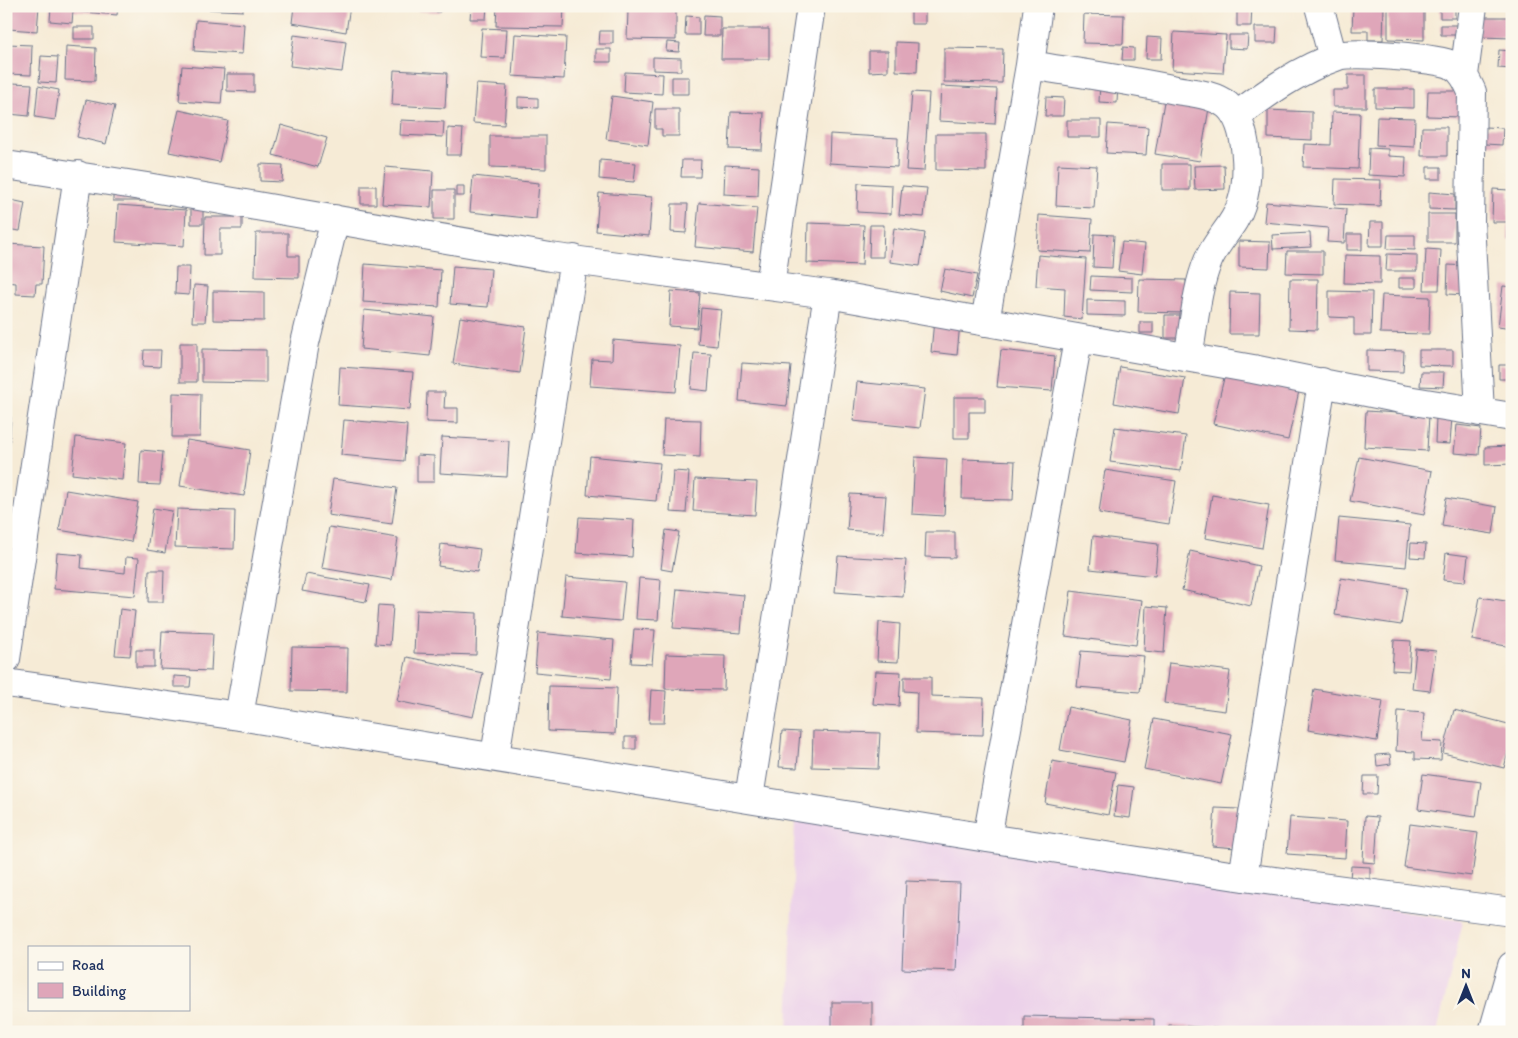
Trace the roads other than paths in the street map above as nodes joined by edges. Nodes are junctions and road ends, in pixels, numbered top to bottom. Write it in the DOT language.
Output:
graph roads {
  1 [pos="811,6"];
  2 [pos="1038,6"];
  3 [pos="1318,6"];
  4 [pos="1473,6"];
  5 [pos="1333,58"];
  6 [pos="1030,65"];
  7 [pos="1464,75"];
  8 [pos="1236,116"];
  9 [pos="6,165"];
  10 [pos="78,175"];
  11 [pos="335,219"];
  12 [pos="574,259"];
  13 [pos="770,286"];
  14 [pos="828,294"];
  15 [pos="985,322"];
  16 [pos="1078,340"];
  17 [pos="1188,357"];
  18 [pos="1322,382"];
  19 [pos="1480,412"];
  20 [pos="1512,417"];
  21 [pos="6,659"];
  22 [pos="6,683"];
  23 [pos="239,716"];
  24 [pos="496,756"];
  25 [pos="749,798"];
  26 [pos="987,838"];
  27 [pos="1243,877"];
  28 [pos="1512,912"];
  29 [pos="1512,966"];
  30 [pos="1493,1032"];
  1 -- 13 [label="street"];
  2 -- 6 [label="street"];
  3 -- 5 [label="street"];
  4 -- 7 [label="street"];
  5 -- 7 [label="street"];
  5 -- 8 [label="street"];
  6 -- 8 [label="street"];
  6 -- 15 [label="street"];
  7 -- 19 [label="street"];
  8 -- 17 [label="street"];
  9 -- 10 [label="street"];
  10 -- 11 [label="street"];
  10 -- 21 [label="street"];
  11 -- 12 [label="street"];
  11 -- 23 [label="street"];
  12 -- 13 [label="street"];
  12 -- 24 [label="street"];
  13 -- 14 [label="street"];
  14 -- 15 [label="street"];
  14 -- 25 [label="street"];
  15 -- 16 [label="street"];
  16 -- 17 [label="street"];
  16 -- 26 [label="street"];
  17 -- 18 [label="street"];
  18 -- 19 [label="street"];
  18 -- 27 [label="street"];
  19 -- 20 [label="street"];
  22 -- 23 [label="street"];
  23 -- 24 [label="street"];
  24 -- 25 [label="street"];
  25 -- 26 [label="street"];
  26 -- 27 [label="street"];
  27 -- 28 [label="street"];
  29 -- 30 [label="street"];
}
